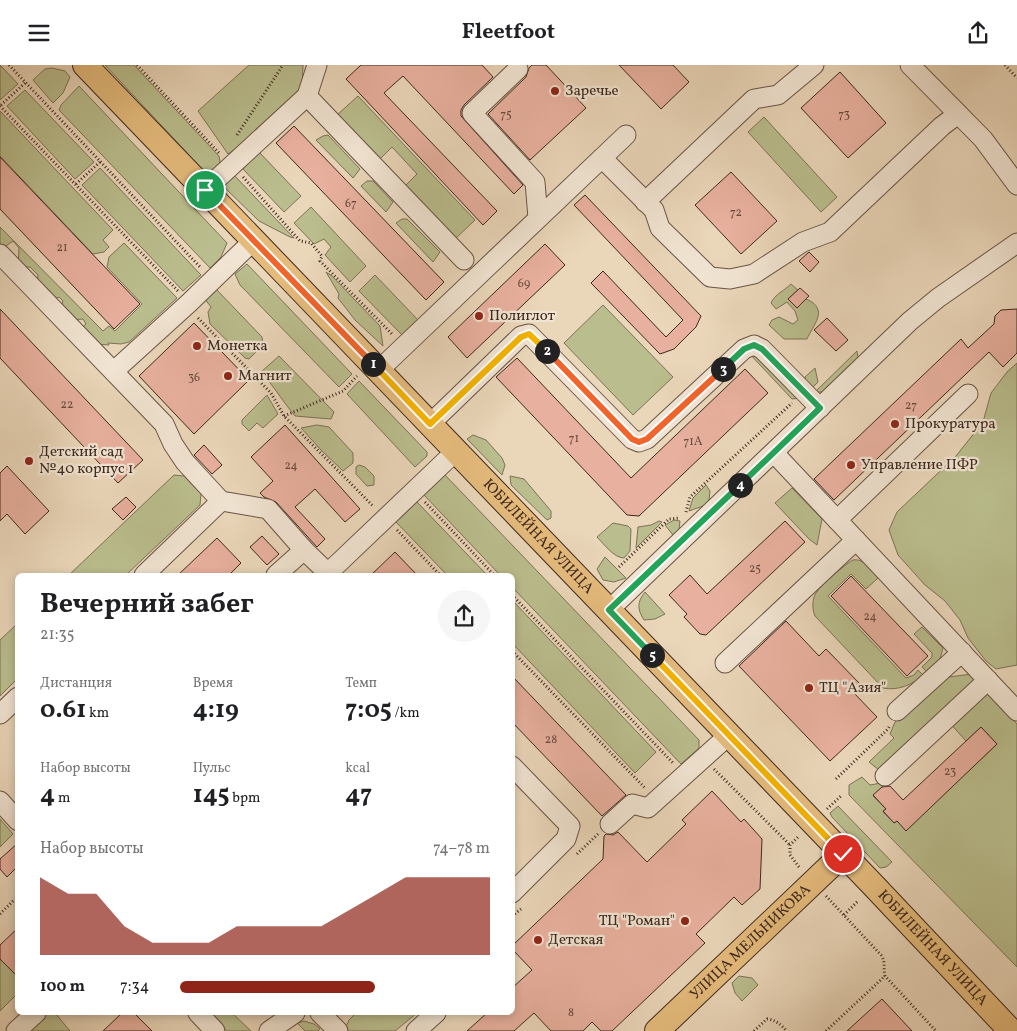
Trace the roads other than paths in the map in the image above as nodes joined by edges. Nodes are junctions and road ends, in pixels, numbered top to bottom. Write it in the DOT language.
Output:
graph roads {
  1 [pos="85,65"];
  2 [pos="317,65"];
  3 [pos="814,65"];
  4 [pos="910,65"];
  5 [pos="518,69"];
  6 [pos="307,96"];
  7 [pos="958,114"];
  8 [pos="626,135"];
  9 [pos="602,159"];
  10 [pos="1017,185"];
  11 [pos="205,190"];
  12 [pos="645,202"];
  13 [pos="538,218"];
  14 [pos="254,241"];
  15 [pos="1017,243"];
  16 [pos="0,254"];
  17 [pos="464,260"];
  18 [pos="114,371"];
  19 [pos="369,373"];
  20 [pos="968,394"];
  21 [pos="820,408"];
  22 [pos="430,424"];
  23 [pos="456,451"];
  24 [pos="774,453"];
  25 [pos="221,501"];
  26 [pos="837,520"];
  27 [pos="856,540"];
  28 [pos="304,549"];
  29 [pos="146,573"];
  30 [pos="278,573"];
  31 [pos="328,573"];
  32 [pos="330,573"];
  33 [pos="609,610"];
  34 [pos="962,652"];
  35 [pos="724,663"];
  36 [pos="988,680"];
  37 [pos="15,700"];
  38 [pos="897,711"];
  39 [pos="1017,711"];
  40 [pos="0,714"];
  41 [pos="729,735"];
  42 [pos="515,769"];
  43 [pos="885,775"];
  44 [pos="0,801"];
  45 [pos="15,817"];
  46 [pos="610,824"];
  47 [pos="843,854"];
  48 [pos="515,890"];
  49 [pos="34,1015"];
  50 [pos="200,1015"];
  51 [pos="292,1015"];
  52 [pos="322,1015"];
  53 [pos="434,1015"];
  54 [pos="16,1031"];
  55 [pos="215,1031"];
  56 [pos="269,1031"];
  57 [pos="338,1031"];
  58 [pos="416,1031"];
  59 [pos="658,1031"];
  60 [pos="1011,1031"];
  1 -- 11 [label="main road, ЮБИЛЕЙНАЯ УЛИЦА"];
  2 -- 6 [label="lane"];
  3 -- 12 [label="lane"];
  4 -- 7 [label="lane"];
  5 -- 13 [label="lane"];
  6 -- 11 [label="lane"];
  6 -- 17 [label="lane"];
  7 -- 10 [label="lane"];
  7 -- 12 [label="lane"];
  8 -- 9 [label="lane"];
  9 -- 12 [label="lane"];
  9 -- 13 [label="lane"];
  11 -- 14 [label="main road, ЮБИЛЕЙНАЯ УЛИЦА"];
  13 -- 19 [label="lane"];
  14 -- 18 [label="lane"];
  14 -- 19 [label="main road, ЮБИЛЕЙНАЯ УЛИЦА"];
  15 -- 21 [label="lane"];
  16 -- 18 [label="lane"];
  18 -- 25 [label="lane"];
  19 -- 22 [label="main road, ЮБИЛЕЙНАЯ УЛИЦА"];
  20 -- 26 [label="lane"];
  21 -- 22 [label="lane"];
  21 -- 24 [label="lane"];
  22 -- 23 [label="main road, ЮБИЛЕЙНАЯ УЛИЦА"];
  23 -- 32 [label="lane"];
  23 -- 33 [label="main road, ЮБИЛЕЙНАЯ УЛИЦА"];
  24 -- 26 [label="lane"];
  24 -- 33 [label="lane"];
  25 -- 28 [label="lane"];
  25 -- 29 [label="lane"];
  26 -- 27 [label="lane"];
  27 -- 34 [label="lane"];
  27 -- 35 [label="lane"];
  28 -- 30 [label="lane"];
  28 -- 31 [label="lane"];
  33 -- 41 [label="main road, ЮБИЛЕЙНАЯ УЛИЦА"];
  34 -- 36 [label="lane"];
  34 -- 38 [label="lane"];
  36 -- 39 [label="lane"];
  36 -- 43 [label="lane"];
  37 -- 40 [label="lane"];
  41 -- 46 [label="lane"];
  41 -- 47 [label="main road, ЮБИЛЕЙНАЯ УЛИЦА"];
  42 -- 48 [label="lane"];
  44 -- 45 [label="lane"];
  47 -- 59 [label="main road, УЛИЦА МЕЛЬНИКОВА"];
  47 -- 60 [label="main road, ЮБИЛЕЙНАЯ УЛИЦА"];
  49 -- 54 [label="lane"];
  50 -- 55 [label="lane"];
  51 -- 56 [label="lane"];
  52 -- 57 [label="lane"];
  53 -- 58 [label="lane"];
}
